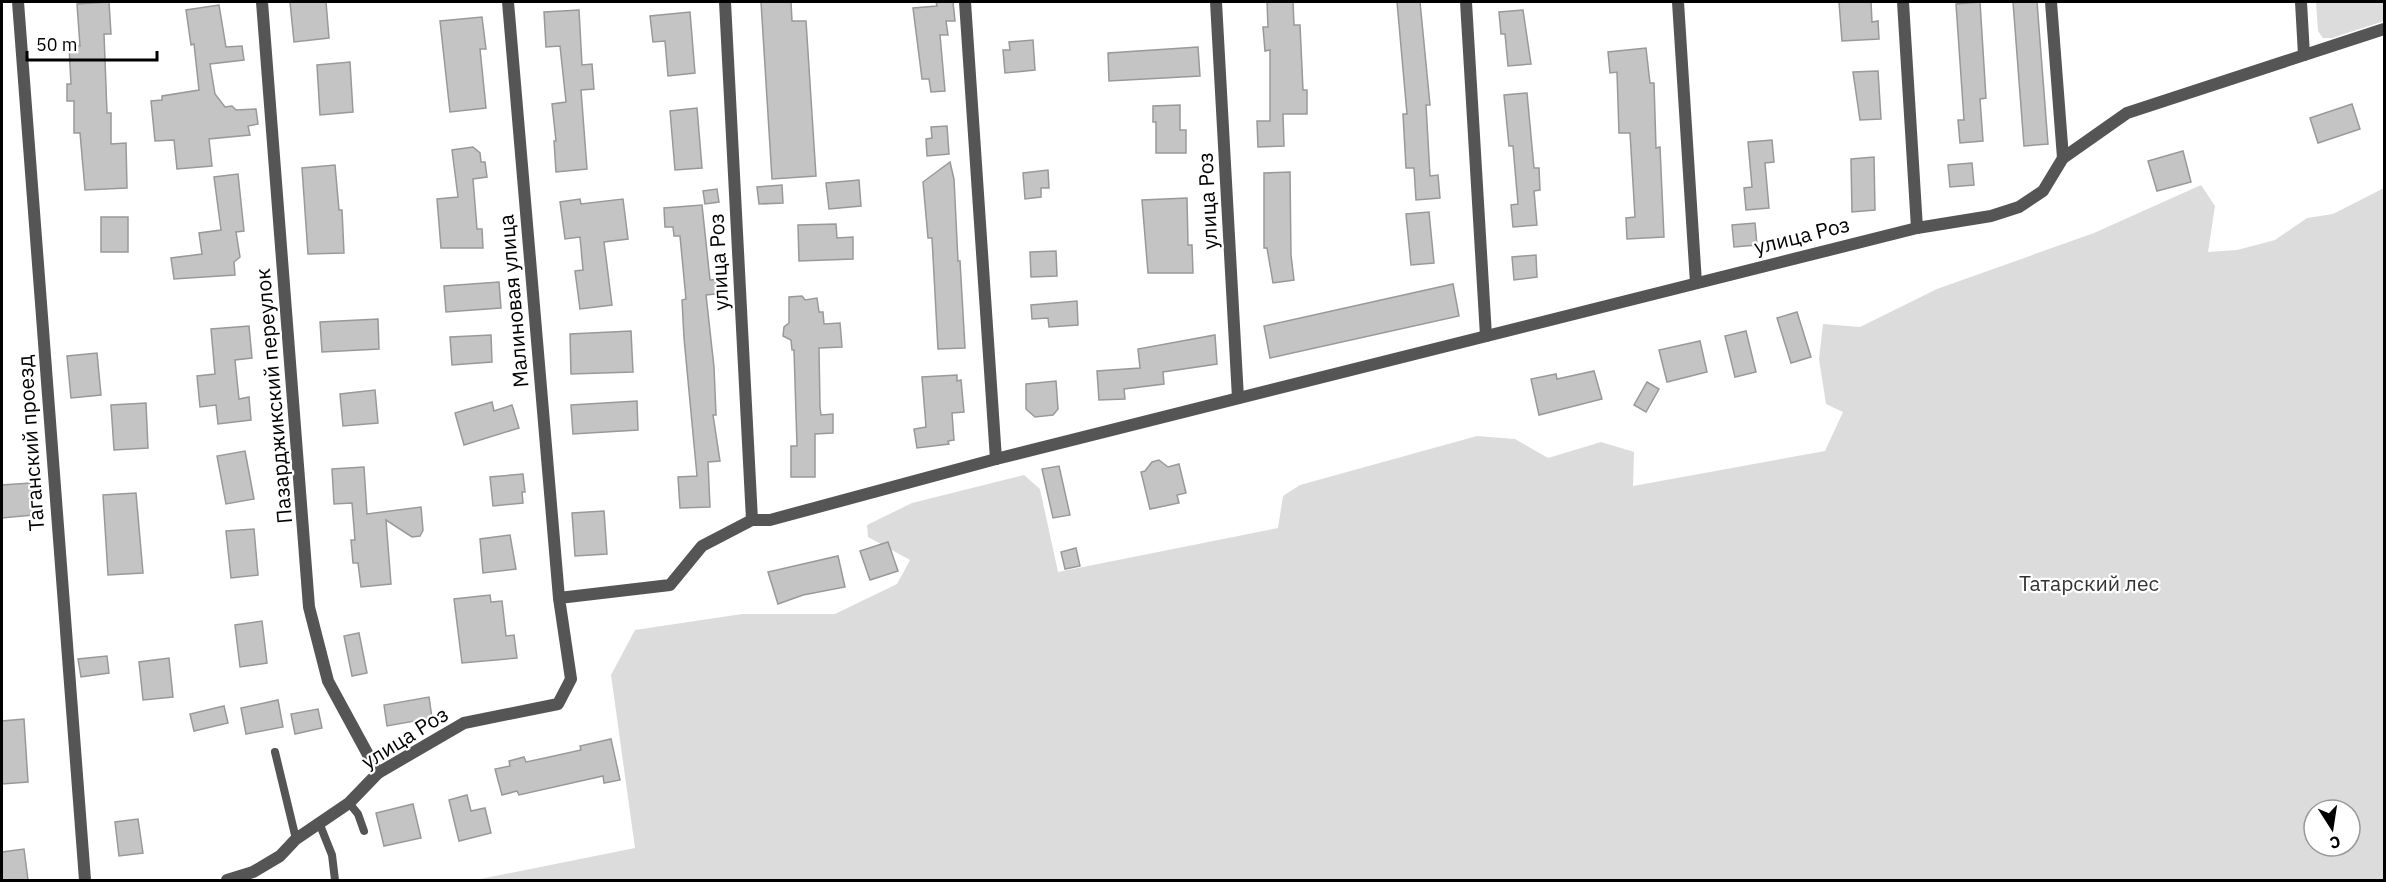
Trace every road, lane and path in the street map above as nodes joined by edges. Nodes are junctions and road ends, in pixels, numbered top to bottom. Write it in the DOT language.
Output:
graph roads {
  1 [pos="18,2"];
  2 [pos="262,2"];
  3 [pos="508,2"];
  4 [pos="725,2"];
  5 [pos="965,2"];
  6 [pos="1216,2"];
  7 [pos="1466,2"];
  8 [pos="1678,2"];
  9 [pos="1903,2"];
  10 [pos="2051,2"];
  11 [pos="2301,2"];
  12 [pos="2385,29"];
  13 [pos="2304,55"];
  14 [pos="2063,158"];
  15 [pos="1917,228"];
  16 [pos="1696,283"];
  17 [pos="1486,336"];
  18 [pos="1238,398"];
  19 [pos="996,459"];
  20 [pos="752,520"];
  21 [pos="559,598"];
  22 [pos="275,752"];
  23 [pos="378,773"];
  24 [pos="349,803"];
  25 [pos="320,825"];
  26 [pos="364,831"];
  27 [pos="296,839"];
  28 [pos="85,880"];
  29 [pos="227,880"];
  30 [pos="335,880"];
  1 -- 28 [label="street, Таганский проезд"];
  2 -- 23 [label="street, Пазарджикский переулок"];
  3 -- 21 [label="street, Малиновая улица"];
  4 -- 20 [label="street, улица Роз"];
  5 -- 19 [label="street"];
  6 -- 18 [label="street, улица Роз"];
  7 -- 17 [label="street"];
  8 -- 16 [label="street"];
  9 -- 15 [label="street"];
  10 -- 14 [label="street"];
  11 -- 13 [label="street"];
  12 -- 13 [label="street"];
  13 -- 14 [label="street"];
  14 -- 15 [label="street, улица Роз"];
  15 -- 16 [label="street, улица Роз"];
  16 -- 17 [label="street, улица Роз"];
  17 -- 18 [label="street, улица Роз"];
  18 -- 19 [label="street, улица Роз"];
  19 -- 20 [label="street, улица Роз"];
  20 -- 21 [label="street, улица Роз"];
  21 -- 23 [label="street, улица Роз"];
  22 -- 27 [label="lane"];
  23 -- 24 [label="street, улица Роз"];
  24 -- 25 [label="street, улица Роз"];
  24 -- 26 [label="lane"];
  25 -- 27 [label="street, улица Роз"];
  25 -- 30 [label="lane"];
  27 -- 29 [label="street, улица Роз"];
}
